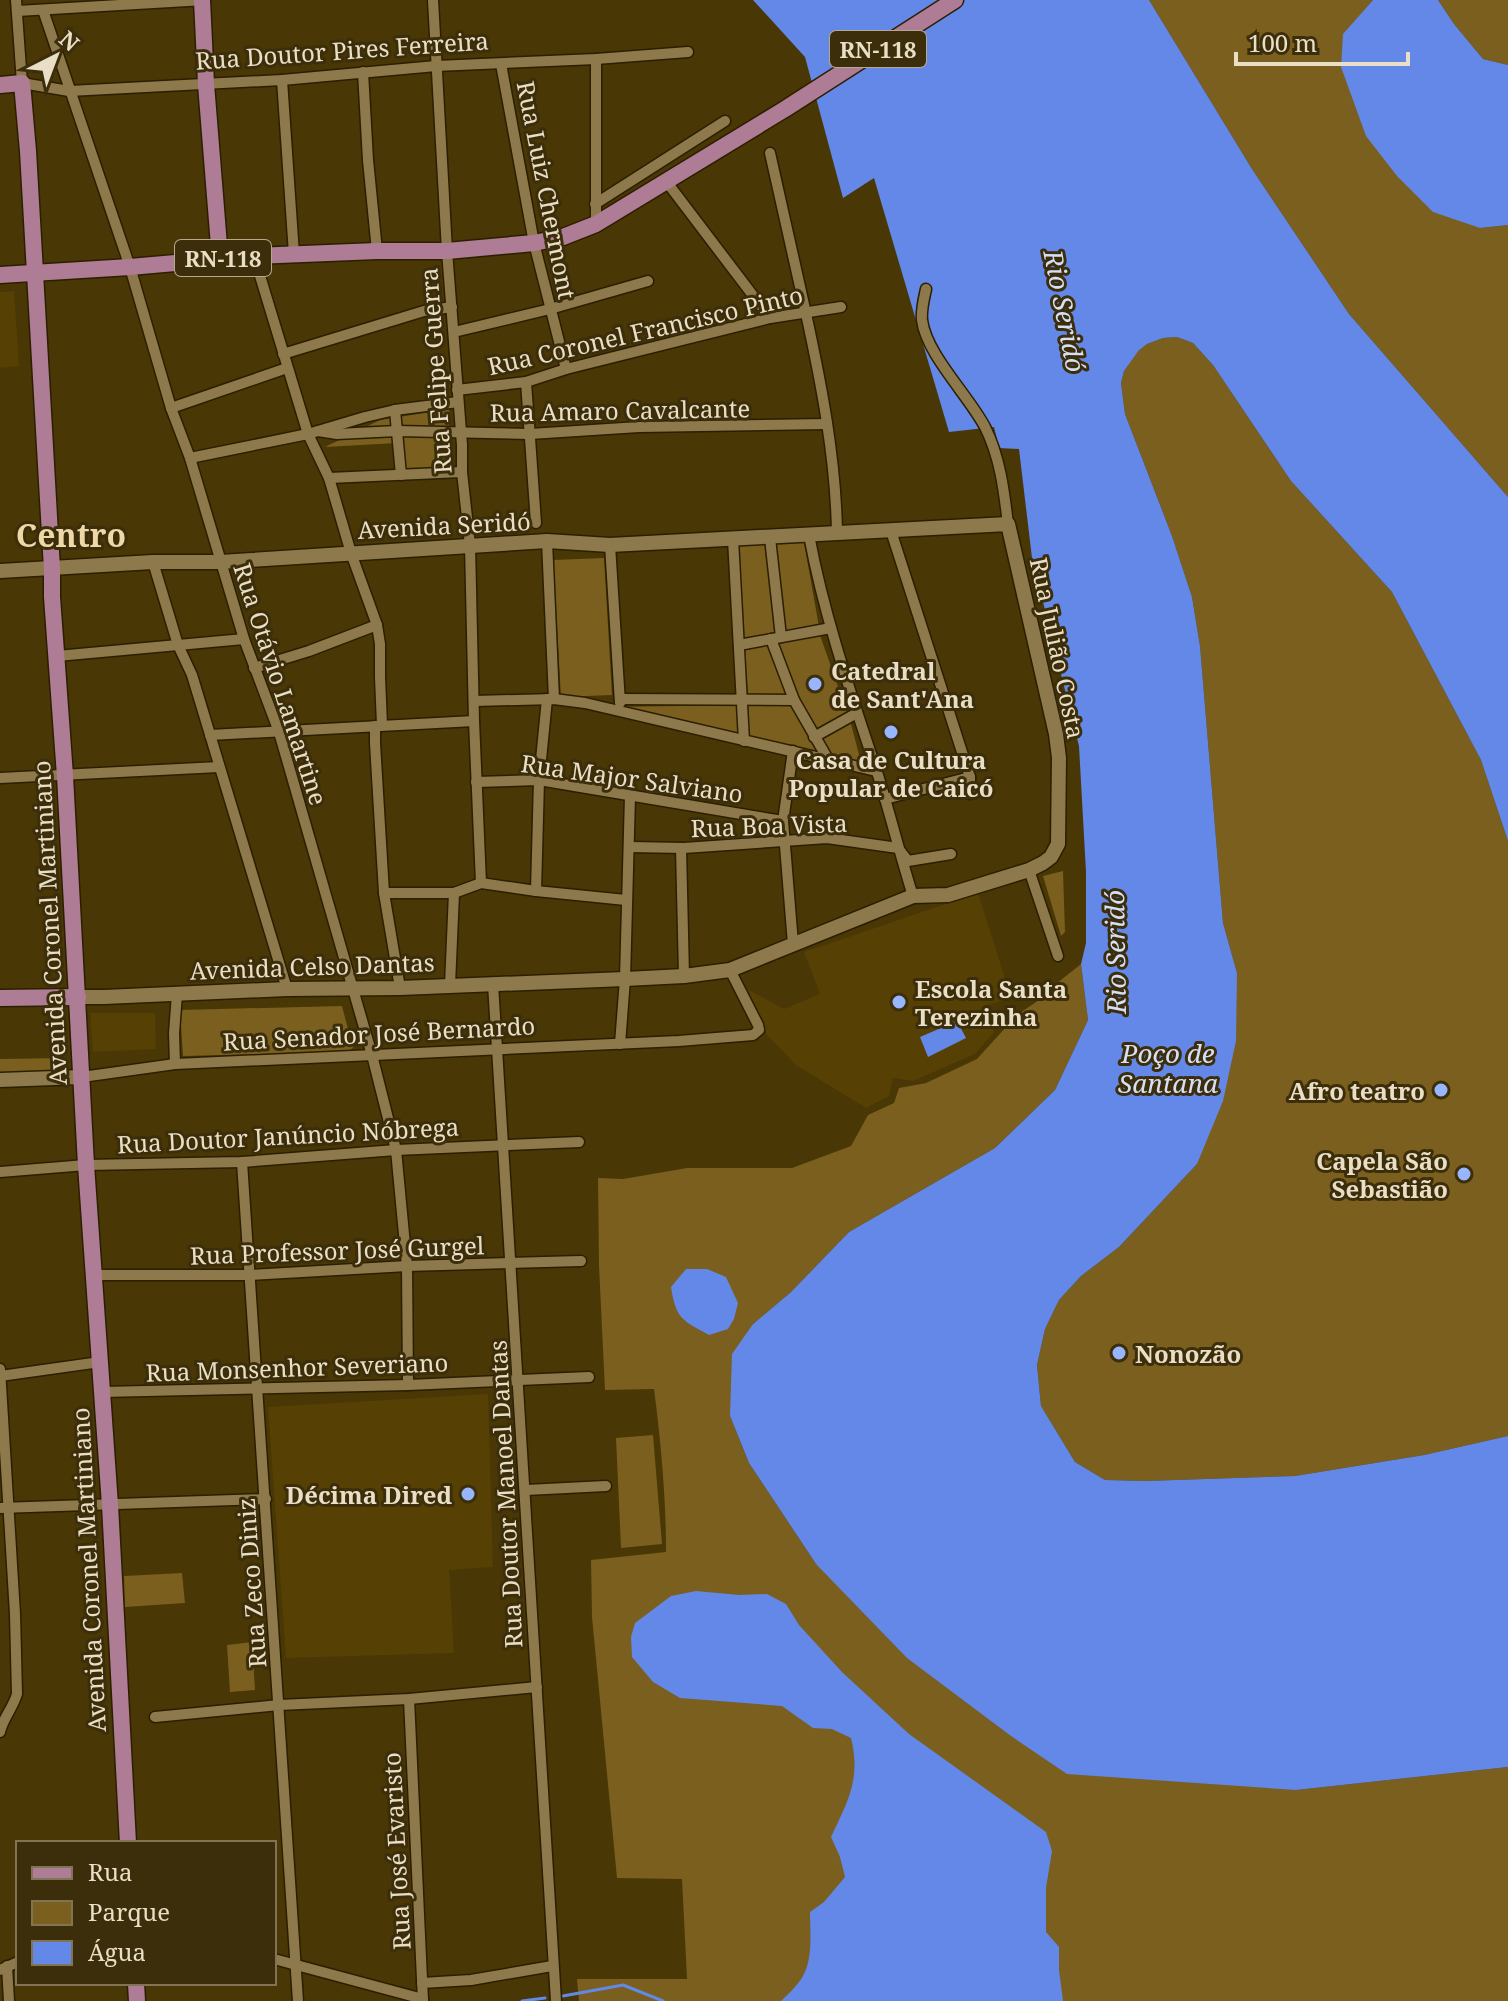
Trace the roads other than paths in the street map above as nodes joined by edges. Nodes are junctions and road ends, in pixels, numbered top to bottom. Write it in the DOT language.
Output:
graph roads {
  1 [pos="203,0"];
  2 [pos="433,0"];
  3 [pos="955,0"];
  4 [pos="16,6"];
  5 [pos="43,10"];
  6 [pos="688,52"];
  7 [pos="596,59"];
  8 [pos="501,64"];
  9 [pos="436,66"];
  10 [pos="363,72"];
  11 [pos="282,80"];
  12 [pos="22,83"];
  13 [pos="206,84"];
  14 [pos="0,85"];
  15 [pos="69,91"];
  16 [pos="725,121"];
  17 [pos="770,153"];
  18 [pos="666,181"];
  19 [pos="595,204"];
  20 [pos="596,224"];
  21 [pos="534,243"];
  22 [pos="377,251"];
  23 [pos="447,251"];
  24 [pos="294,254"];
  25 [pos="254,256"];
  26 [pos="220,258"];
  27 [pos="130,267"];
  28 [pos="36,272"];
  29 [pos="0,275"];
  30 [pos="648,281"];
  31 [pos="926,289"];
  32 [pos="452,307"];
  33 [pos="841,307"];
  34 [pos="550,309"];
  35 [pos="806,313"];
  36 [pos="770,318"];
  37 [pos="454,332"];
  38 [pos="283,354"];
  39 [pos="287,368"];
  40 [pos="566,369"];
  41 [pos="526,382"];
  42 [pos="457,390"];
  43 [pos="458,402"];
  44 [pos="171,408"];
  45 [pos="395,410"];
  46 [pos="827,424"];
  47 [pos="397,431"];
  48 [pos="313,433"];
  49 [pos="460,433"];
  50 [pos="530,434"];
  51 [pos="190,458"];
  52 [pos="462,472"];
  53 [pos="401,475"];
  54 [pos="329,478"];
  55 [pos="536,523"];
  56 [pos="1008,524"];
  57 [pos="837,534"];
  58 [pos="892,534"];
  59 [pos="809,535"];
  60 [pos="770,538"];
  61 [pos="733,539"];
  62 [pos="547,541"];
  63 [pos="470,545"];
  64 [pos="610,545"];
  65 [pos="351,553"];
  66 [pos="153,562"];
  67 [pos="220,562"];
  68 [pos="52,569"];
  69 [pos="0,571"];
  70 [pos="377,625"];
  71 [pos="831,628"];
  72 [pos="776,638"];
  73 [pos="244,639"];
  74 [pos="178,645"];
  75 [pos="739,645"];
  76 [pos="57,656"];
  77 [pos="254,668"];
  78 [pos="551,699"];
  79 [pos="620,699"];
  80 [pos="741,700"];
  81 [pos="794,700"];
  82 [pos="474,701"];
  83 [pos="622,712"];
  84 [pos="857,713"];
  85 [pos="474,721"];
  86 [pos="379,725"];
  87 [pos="279,732"];
  88 [pos="210,735"];
  89 [pos="814,737"];
  90 [pos="744,741"];
  91 [pos="793,751"];
  92 [pos="829,761"];
  93 [pos="219,767"];
  94 [pos="876,771"];
  95 [pos="65,776"];
  96 [pos="970,777"];
  97 [pos="0,778"];
  98 [pos="539,780"];
  99 [pos="476,782"];
  100 [pos="970,794"];
  101 [pos="630,796"];
  102 [pos="885,799"];
  103 [pos="783,821"];
  104 [pos="784,840"];
  105 [pos="629,847"];
  106 [pos="681,848"];
  107 [pos="898,848"];
  108 [pos="951,854"];
  109 [pos="1029,870"];
  110 [pos="481,883"];
  111 [pos="536,891"];
  112 [pos="384,893"];
  113 [pos="454,893"];
  114 [pos="913,896"];
  115 [pos="626,900"];
  116 [pos="793,944"];
  117 [pos="1058,956"];
  118 [pos="730,970"];
  119 [pos="684,976"];
  120 [pos="625,979"];
  121 [pos="493,984"];
  122 [pos="450,985"];
  123 [pos="400,988"];
  124 [pos="287,989"];
  125 [pos="353,989"];
  126 [pos="177,994"];
  127 [pos="78,997"];
  128 [pos="0,998"];
  129 [pos="620,1044"];
  130 [pos="497,1049"];
  131 [pos="372,1055"];
  132 [pos="175,1064"];
  133 [pos="82,1077"];
  134 [pos="0,1080"];
  135 [pos="579,1142"];
  136 [pos="504,1144"];
  137 [pos="396,1150"];
  138 [pos="242,1162"];
  139 [pos="86,1165"];
  140 [pos="0,1172"];
  141 [pos="581,1261"];
  142 [pos="511,1264"];
  143 [pos="407,1266"];
  144 [pos="94,1275"];
  145 [pos="251,1275"];
  146 [pos="100,1362"];
  147 [pos="0,1369"];
  148 [pos="0,1376"];
  149 [pos="589,1377"];
  150 [pos="519,1380"];
  151 [pos="408,1385"];
  152 [pos="259,1388"];
  153 [pos="102,1392"];
  154 [pos="606,1486"];
  155 [pos="526,1490"];
  156 [pos="266,1499"];
  157 [pos="110,1505"];
  158 [pos="4,1507"];
  159 [pos="537,1687"];
  160 [pos="409,1699"];
  161 [pos="279,1705"];
  162 [pos="155,1717"];
  163 [pos="1,1725"];
  164 [pos="128,1841"];
  165 [pos="276,1960"];
  166 [pos="296,1965"];
  167 [pos="8,1966"];
  168 [pos="552,1966"];
  169 [pos="422,1983"];
  170 [pos="423,2000"];
  171 [pos="9,2001"];
  172 [pos="298,2001"];
  173 [pos="556,2001"];
  1 -- 5 [label="street"];
  1 -- 13 [label="main road, RN-118"];
  2 -- 9 [label="street, Rua Felipe Guerra"];
  3 -- 18 [label="main road, RN-118"];
  4 -- 5 [label="street"];
  4 -- 12 [label="street, Avenida Coronel Martiniano"];
  5 -- 15 [label="street, Rua Otávio Lamartine"];
  6 -- 7 [label="street, Rua Doutor Pires Ferreira"];
  7 -- 8 [label="street, Rua Doutor Pires Ferreira"];
  7 -- 19 [label="street"];
  8 -- 9 [label="street, Rua Doutor Pires Ferreira"];
  8 -- 21 [label="street, Rua Luiz Chermont"];
  9 -- 10 [label="street, Rua Doutor Pires Ferreira"];
  9 -- 23 [label="street, Rua Felipe Guerra"];
  10 -- 11 [label="street, Rua Doutor Pires Ferreira"];
  10 -- 22 [label="street"];
  11 -- 13 [label="street, Rua Doutor Pires Ferreira"];
  11 -- 24 [label="street"];
  12 -- 14 [label="main road, Rua Doutor Pires Ferreira"];
  12 -- 15 [label="street, Rua Doutor Pires Ferreira"];
  12 -- 28 [label="main road, Avenida Coronel Martiniano"];
  13 -- 15 [label="street, Rua Doutor Pires Ferreira"];
  13 -- 26 [label="main road, RN-118"];
  15 -- 27 [label="street, Rua Otávio Lamartine"];
  16 -- 19 [label="street"];
  17 -- 35 [label="street"];
  18 -- 20 [label="main road, RN-118"];
  18 -- 36 [label="street"];
  19 -- 20 [label="street"];
  20 -- 21 [label="main road, RN-118"];
  21 -- 23 [label="main road, RN-118"];
  21 -- 34 [label="street, Rua Luiz Chermont"];
  22 -- 23 [label="main road, RN-118"];
  22 -- 24 [label="main road, RN-118"];
  23 -- 32 [label="street, Rua Felipe Guerra"];
  24 -- 25 [label="main road, RN-118"];
  25 -- 26 [label="main road, RN-118"];
  25 -- 38 [label="street"];
  26 -- 27 [label="main road, RN-118"];
  27 -- 28 [label="main road, RN-118"];
  27 -- 44 [label="street, Rua Otávio Lamartine"];
  28 -- 29 [label="main road, RN-118"];
  28 -- 68 [label="main road, Avenida Coronel Martiniano"];
  30 -- 34 [label="street"];
  31 -- 56 [label="street"];
  32 -- 37 [label="street, Rua Felipe Guerra"];
  32 -- 38 [label="street"];
  33 -- 35 [label="street, Rua Coronel Francisco Pinto"];
  34 -- 37 [label="street"];
  34 -- 40 [label="street, Rua Luiz Chermont"];
  35 -- 36 [label="street, Rua Coronel Francisco Pinto"];
  35 -- 46 [label="street"];
  36 -- 40 [label="street, Rua Coronel Francisco Pinto"];
  37 -- 42 [label="street, Rua Felipe Guerra"];
  38 -- 39 [label="street"];
  39 -- 44 [label="street"];
  39 -- 48 [label="street"];
  40 -- 41 [label="street, Rua Coronel Francisco Pinto"];
  41 -- 42 [label="street, Rua Coronel Francisco Pinto"];
  41 -- 50 [label="street"];
  42 -- 43 [label="street, Rua Felipe Guerra"];
  43 -- 45 [label="street"];
  43 -- 49 [label="street, Rua Felipe Guerra"];
  44 -- 51 [label="street, Rua Otávio Lamartine"];
  45 -- 47 [label="street"];
  45 -- 48 [label="street"];
  46 -- 50 [label="street, Rua Amaro Cavalcante"];
  46 -- 57 [label="street"];
  47 -- 48 [label="street, Rua Amaro Cavalcante"];
  47 -- 49 [label="street, Rua Amaro Cavalcante"];
  47 -- 53 [label="street"];
  48 -- 51 [label="street"];
  48 -- 54 [label="street"];
  49 -- 50 [label="street, Rua Amaro Cavalcante"];
  49 -- 52 [label="street, Rua Felipe Guerra"];
  50 -- 55 [label="street"];
  51 -- 67 [label="street, Rua Otávio Lamartine"];
  52 -- 53 [label="street"];
  52 -- 63 [label="street, Rua Felipe Guerra"];
  53 -- 54 [label="street"];
  54 -- 65 [label="street"];
  56 -- 58 [label="main road, Avenida Seridó"];
  56 -- 109 [label="main road, Rua Julião Costa"];
  57 -- 58 [label="main road, Avenida Seridó"];
  57 -- 59 [label="main road, Avenida Seridó"];
  58 -- 96 [label="street"];
  59 -- 60 [label="main road, Avenida Seridó"];
  59 -- 71 [label="street"];
  60 -- 61 [label="main road, Avenida Seridó"];
  60 -- 72 [label="street"];
  61 -- 64 [label="main road, Avenida Seridó"];
  61 -- 75 [label="street"];
  62 -- 63 [label="main road, Avenida Seridó"];
  62 -- 64 [label="main road, Avenida Seridó"];
  62 -- 78 [label="street"];
  63 -- 65 [label="main road, Avenida Seridó"];
  63 -- 82 [label="street, Rua Felipe Guerra"];
  64 -- 79 [label="street"];
  65 -- 67 [label="main road, Avenida Seridó"];
  65 -- 70 [label="street"];
  66 -- 67 [label="main road, Avenida Seridó"];
  66 -- 68 [label="main road, Avenida Seridó"];
  66 -- 74 [label="street"];
  67 -- 73 [label="street, Rua Otávio Lamartine"];
  68 -- 69 [label="main road, Avenida Seridó"];
  68 -- 76 [label="main road, Avenida Coronel Martiniano"];
  70 -- 77 [label="street"];
  70 -- 86 [label="street"];
  71 -- 72 [label="street"];
  71 -- 84 [label="street"];
  72 -- 75 [label="street"];
  72 -- 81 [label="street"];
  73 -- 74 [label="street"];
  73 -- 77 [label="street, Rua Otávio Lamartine"];
  74 -- 76 [label="street"];
  74 -- 88 [label="street"];
  75 -- 80 [label="street"];
  76 -- 95 [label="main road, Avenida Coronel Martiniano"];
  77 -- 87 [label="street, Rua Otávio Lamartine"];
  78 -- 82 [label="street"];
  78 -- 83 [label="street"];
  78 -- 98 [label="street"];
  79 -- 80 [label="street"];
  79 -- 83 [label="street"];
  80 -- 81 [label="street"];
  80 -- 90 [label="street"];
  81 -- 89 [label="street"];
  82 -- 85 [label="street, Rua Felipe Guerra"];
  83 -- 90 [label="street"];
  84 -- 89 [label="street"];
  84 -- 94 [label="street"];
  85 -- 86 [label="street"];
  85 -- 99 [label="street, Rua Felipe Guerra"];
  86 -- 87 [label="street"];
  86 -- 112 [label="street"];
  87 -- 88 [label="street"];
  87 -- 125 [label="street, Rua Otávio Lamartine"];
  88 -- 93 [label="street"];
  89 -- 92 [label="street"];
  90 -- 91 [label="street"];
  91 -- 92 [label="street"];
  91 -- 103 [label="street"];
  92 -- 94 [label="street"];
  93 -- 95 [label="street"];
  93 -- 124 [label="street"];
  94 -- 102 [label="street"];
  95 -- 97 [label="street"];
  95 -- 127 [label="main road, Avenida Coronel Martiniano"];
  96 -- 100 [label="street"];
  96 -- 102 [label="street"];
  98 -- 99 [label="street, Rua Major Salviano"];
  98 -- 101 [label="street, Rua Major Salviano"];
  98 -- 111 [label="street"];
  99 -- 110 [label="street, Rua Felipe Guerra"];
  101 -- 103 [label="street, Rua Major Salviano"];
  101 -- 105 [label="street"];
  102 -- 107 [label="street"];
  103 -- 104 [label="street"];
  104 -- 106 [label="street, Rua Boa Vista"];
  104 -- 107 [label="street, Rua Boa Vista"];
  104 -- 116 [label="street"];
  105 -- 106 [label="street, Rua Boa Vista"];
  105 -- 115 [label="street"];
  106 -- 119 [label="street"];
  107 -- 108 [label="street, Rua Boa Vista"];
  107 -- 114 [label="street"];
  109 -- 114 [label="main road, Avenida Celso Dantas"];
  109 -- 117 [label="street"];
  110 -- 111 [label="street"];
  110 -- 113 [label="street"];
  111 -- 115 [label="street"];
  112 -- 113 [label="street"];
  112 -- 123 [label="street"];
  113 -- 122 [label="street"];
  114 -- 116 [label="main road, Avenida Celso Dantas"];
  115 -- 120 [label="street"];
  116 -- 118 [label="main road, Avenida Celso Dantas"];
  118 -- 119 [label="main road, Avenida Celso Dantas"];
  118 -- 129 [label="street, Rua Senador José Bernardo"];
  119 -- 120 [label="main road, Avenida Celso Dantas"];
  120 -- 121 [label="main road, Avenida Celso Dantas"];
  120 -- 129 [label="street"];
  121 -- 122 [label="main road, Avenida Celso Dantas"];
  121 -- 130 [label="street, Rua Doutor Manoel Dantas"];
  122 -- 123 [label="main road, Avenida Celso Dantas"];
  123 -- 125 [label="main road, Avenida Celso Dantas"];
  124 -- 125 [label="main road, Avenida Celso Dantas"];
  124 -- 126 [label="main road, Avenida Celso Dantas"];
  125 -- 131 [label="street, Rua Otávio Lamartine"];
  126 -- 127 [label="main road, Avenida Celso Dantas"];
  126 -- 132 [label="street"];
  127 -- 128 [label="main road, Avenida Celso Dantas"];
  127 -- 133 [label="main road, Avenida Coronel Martiniano"];
  129 -- 130 [label="street, Rua Senador José Bernardo"];
  130 -- 131 [label="street, Rua Senador José Bernardo"];
  130 -- 136 [label="street, Rua Doutor Manoel Dantas"];
  131 -- 132 [label="street, Rua Senador José Bernardo"];
  131 -- 137 [label="street, Rua Otávio Lamartine"];
  132 -- 133 [label="street, Rua Senador José Bernardo"];
  133 -- 134 [label="main road, Rua Senador José Bernardo"];
  133 -- 139 [label="main road, Avenida Coronel Martiniano"];
  135 -- 136 [label="street, Rua Doutor Janúncio Nóbrega"];
  136 -- 137 [label="street, Rua Doutor Janúncio Nóbrega"];
  136 -- 142 [label="street, Rua Doutor Manoel Dantas"];
  137 -- 138 [label="street, Rua Doutor Janúncio Nóbrega"];
  137 -- 143 [label="street, Rua Otávio Lamartine"];
  138 -- 139 [label="street, Rua Doutor Janúncio Nóbrega"];
  138 -- 145 [label="street, Rua Zeco Diniz"];
  139 -- 140 [label="street, Rua Doutor Janúncio Nóbrega"];
  139 -- 144 [label="main road, Avenida Coronel Martiniano"];
  141 -- 142 [label="street, Rua Professor José Gurgel"];
  142 -- 143 [label="street, Rua Professor José Gurgel"];
  142 -- 150 [label="street, Rua Doutor Manoel Dantas"];
  143 -- 145 [label="street, Rua Professor José Gurgel"];
  143 -- 151 [label="street, Rua Otávio Lamartine"];
  144 -- 145 [label="street, Rua Professor José Gurgel"];
  144 -- 146 [label="main road, Avenida Coronel Martiniano"];
  145 -- 152 [label="street, Rua Zeco Diniz"];
  146 -- 148 [label="street"];
  146 -- 153 [label="main road, Avenida Coronel Martiniano"];
  147 -- 148 [label="street"];
  148 -- 158 [label="street"];
  149 -- 150 [label="street, Rua Monsenhor Severiano"];
  150 -- 151 [label="street, Rua Monsenhor Severiano"];
  150 -- 155 [label="street, Rua Doutor Manoel Dantas"];
  151 -- 152 [label="street, Rua Monsenhor Severiano"];
  152 -- 153 [label="street, Rua Monsenhor Severiano"];
  152 -- 156 [label="street, Rua Zeco Diniz"];
  153 -- 157 [label="main road, Avenida Coronel Martiniano"];
  154 -- 155 [label="street"];
  155 -- 159 [label="street, Rua Doutor Manoel Dantas"];
  156 -- 157 [label="street"];
  156 -- 161 [label="street, Rua Zeco Diniz"];
  157 -- 158 [label="street"];
  157 -- 164 [label="main road, Avenida Coronel Martiniano"];
  158 -- 163 [label="street"];
  159 -- 160 [label="street"];
  159 -- 168 [label="street, Rua Doutor Manoel Dantas"];
  160 -- 161 [label="street"];
  160 -- 169 [label="street, Rua José Evaristo"];
  161 -- 162 [label="street"];
  161 -- 166 [label="street, Rua Zeco Diniz"];
  165 -- 166 [label="street"];
  166 -- 170 [label="street"];
  166 -- 172 [label="street, Rua Zeco Diniz"];
  167 -- 171 [label="street"];
  168 -- 169 [label="street"];
  168 -- 173 [label="street, Rua Doutor Manoel Dantas"];
  169 -- 170 [label="street, Rua José Evaristo"];
}
